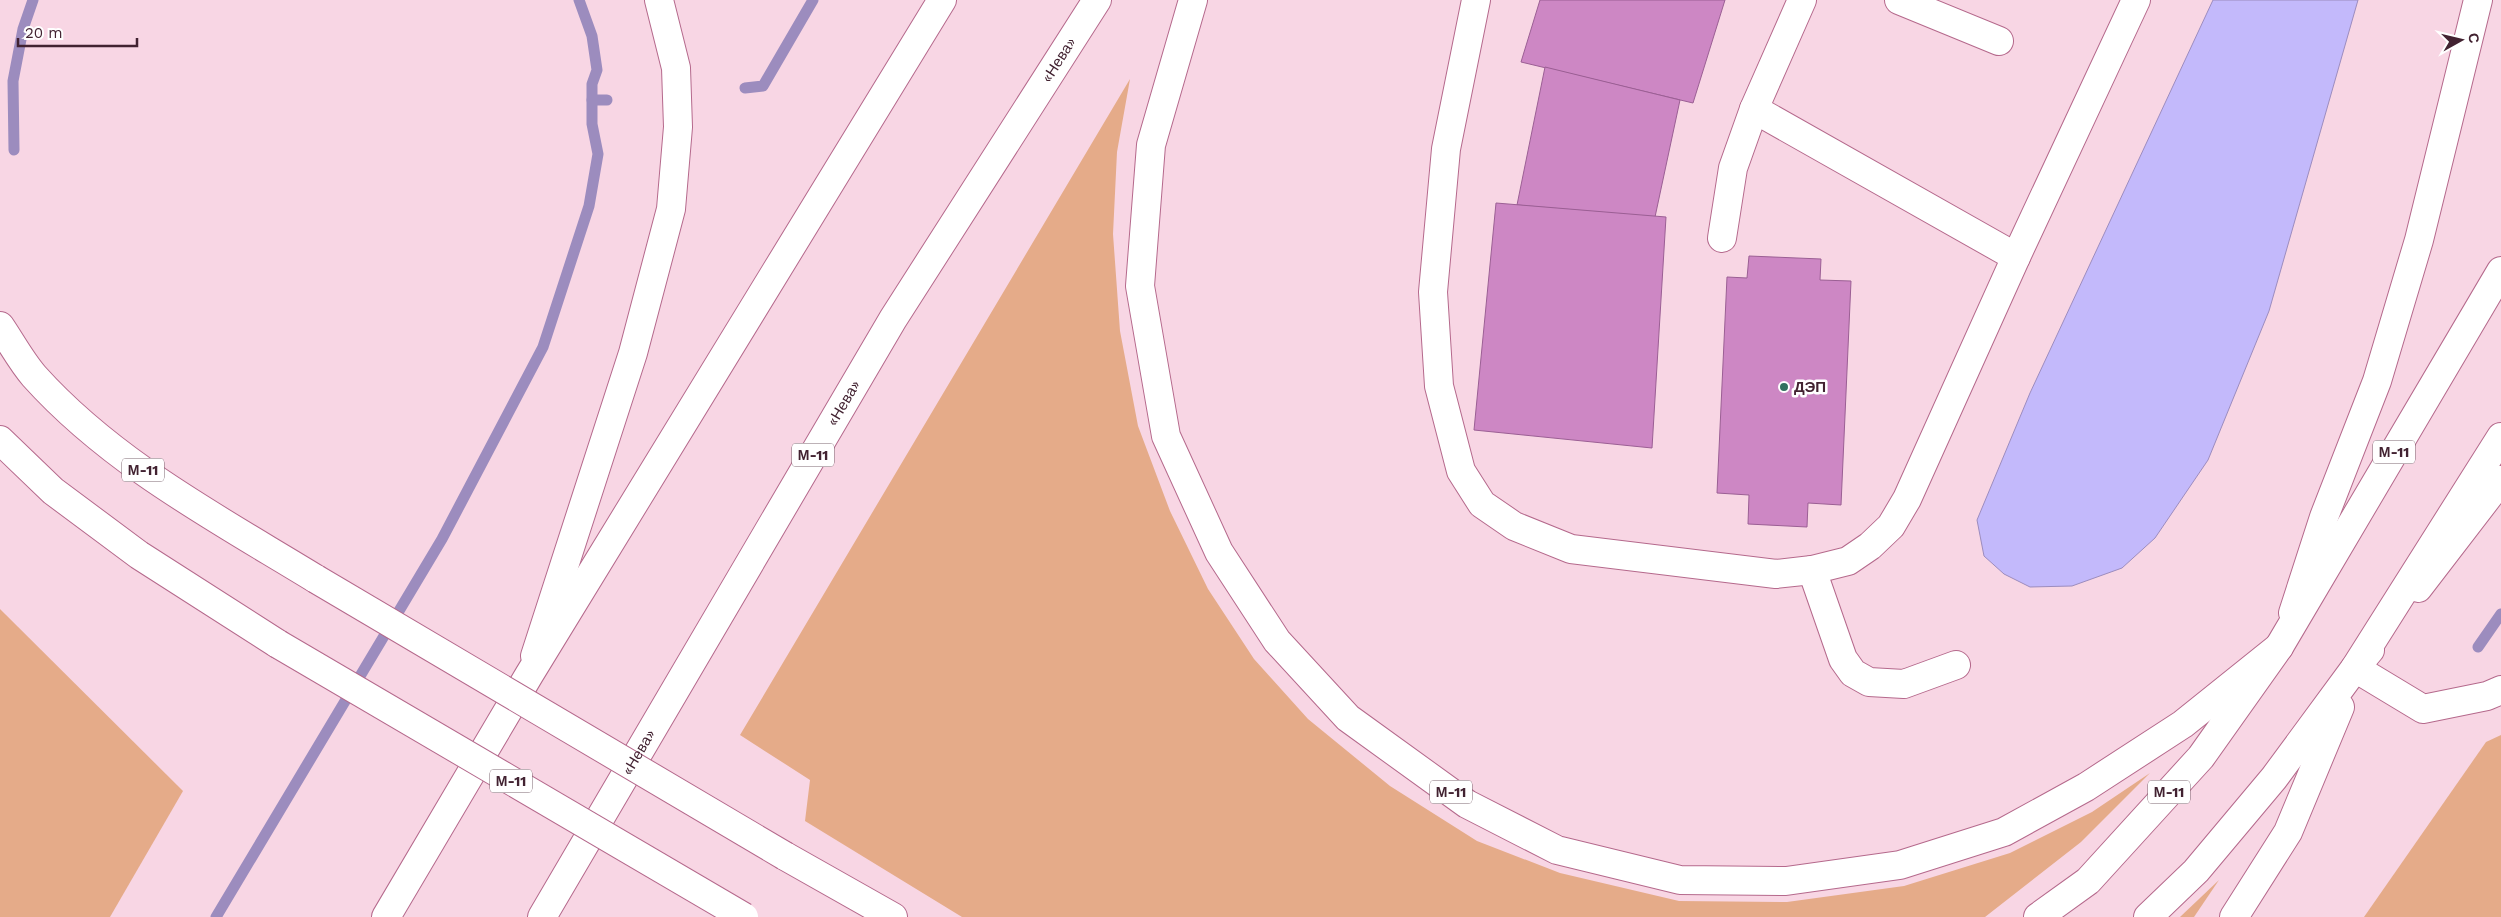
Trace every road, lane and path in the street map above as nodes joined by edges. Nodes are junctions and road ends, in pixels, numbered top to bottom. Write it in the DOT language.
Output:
graph roads {
  1 [pos="659,0"];
  2 [pos="942,0"];
  3 [pos="1097,0"];
  4 [pos="1193,0"];
  5 [pos="1476,0"];
  6 [pos="1802,0"];
  7 [pos="1899,0"];
  8 [pos="2136,0"];
  9 [pos="2478,0"];
  10 [pos="1999,42"];
  11 [pos="1754,109"];
  12 [pos="1722,238"];
  13 [pos="2016,258"];
  14 [pos="2501,271"];
  15 [pos="0,326"];
  16 [pos="2501,429"];
  17 [pos="2501,437"];
  18 [pos="0,440"];
  19 [pos="2474,480"];
  20 [pos="2501,480"];
  21 [pos="1812,570"];
  22 [pos="2282,640"];
  23 [pos="1956,666"];
  24 [pos="2356,668"];
  25 [pos="529,675"];
  26 [pos="2501,690"];
  27 [pos="386,917"];
  28 [pos="542,917"];
  29 [pos="744,917"];
  30 [pos="893,917"];
  31 [pos="2038,917"];
  32 [pos="2148,917"];
  33 [pos="2234,917"];
  1 -- 25 [label="main road, М-11"];
  2 -- 25 [label="main road, М-11"];
  3 -- 28 [label="main road, «Нева» / М-11"];
  4 -- 22 [label="main road, М-11"];
  5 -- 21 [label="main road"];
  6 -- 11 [label="main road"];
  7 -- 10 [label="main road"];
  8 -- 13 [label="main road"];
  9 -- 22 [label="main road, М-11"];
  11 -- 12 [label="main road"];
  11 -- 13 [label="main road"];
  13 -- 21 [label="main road"];
  14 -- 22 [label="main road, М-11"];
  15 -- 30 [label="main road, М-11, bridge"];
  16 -- 19 [label="main road"];
  17 -- 19 [label="main road"];
  18 -- 29 [label="main road, М-11, bridge"];
  19 -- 24 [label="main road"];
  20 -- 24 [label="main road"];
  21 -- 23 [label="main road"];
  22 -- 31 [label="main road, М-11"];
  24 -- 26 [label="main road"];
  24 -- 32 [label="main road"];
  24 -- 33 [label="main road"];
  25 -- 27 [label="main road, М-11"];
}
